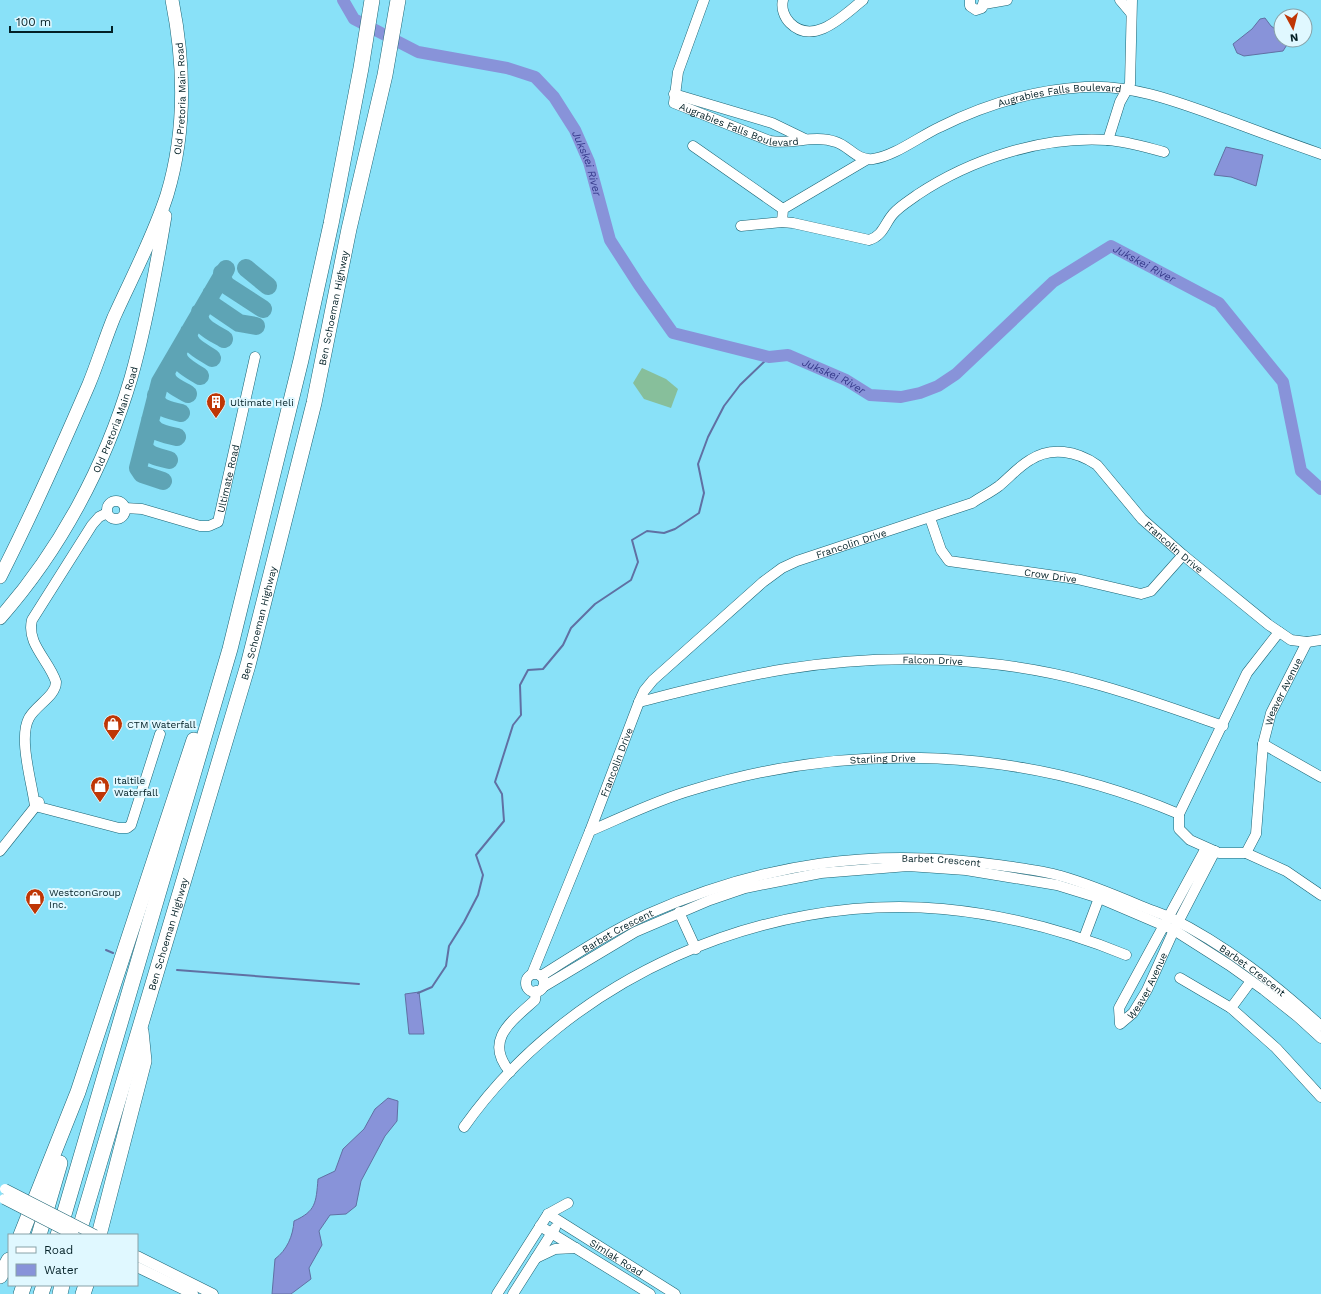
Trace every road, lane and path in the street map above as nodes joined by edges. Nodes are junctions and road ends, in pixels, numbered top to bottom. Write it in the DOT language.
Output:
graph roads {
  1 [pos="172,0"];
  2 [pos="372,0"];
  3 [pos="398,0"];
  4 [pos="704,0"];
  5 [pos="783,0"];
  6 [pos="863,0"];
  7 [pos="970,0"];
  8 [pos="1007,0"];
  9 [pos="1120,0"];
  10 [pos="1132,0"];
  11 [pos="984,2"];
  12 [pos="1131,13"];
  13 [pos="1128,89"];
  14 [pos="674,99"];
  15 [pos="753,117"];
  16 [pos="748,132"];
  17 [pos="805,139"];
  18 [pos="1108,140"];
  19 [pos="694,146"];
  20 [pos="1164,152"];
  21 [pos="1321,154"];
  22 [pos="866,160"];
  23 [pos="166,196"];
  24 [pos="783,209"];
  25 [pos="782,222"];
  26 [pos="741,226"];
  27 [pos="255,357"];
  28 [pos="930,518"];
  29 [pos="1183,555"];
  30 [pos="0,577"];
  31 [pos="5,604"];
  32 [pos="0,618"];
  33 [pos="1278,632"];
  34 [pos="1321,640"];
  35 [pos="1307,642"];
  36 [pos="230,648"];
  37 [pos="639,702"];
  38 [pos="1223,726"];
  39 [pos="160,734"];
  40 [pos="1263,744"];
  41 [pos="1321,777"];
  42 [pos="38,803"];
  43 [pos="1179,814"];
  44 [pos="590,831"];
  45 [pos="1211,850"];
  46 [pos="0,851"];
  47 [pos="1246,853"];
  48 [pos="872,857"];
  49 [pos="966,865"];
  50 [pos="798,866"];
  51 [pos="871,868"];
  52 [pos="798,877"];
  53 [pos="1059,880"];
  54 [pos="696,894"];
  55 [pos="1321,895"];
  56 [pos="1099,898"];
  57 [pos="700,904"];
  58 [pos="680,912"];
  59 [pos="1166,922"];
  60 [pos="1176,926"];
  61 [pos="1084,938"];
  62 [pos="696,949"];
  63 [pos="1126,955"];
  64 [pos="537,975"];
  65 [pos="1180,978"];
  66 [pos="1251,981"];
  67 [pos="539,989"];
  68 [pos="1286,1001"];
  69 [pos="1230,1008"];
  70 [pos="1321,1026"];
  71 [pos="141,1028"];
  72 [pos="1321,1038"];
  73 [pos="91,1055"];
  74 [pos="510,1072"];
  75 [pos="1321,1097"];
  76 [pos="464,1127"];
  77 [pos="2,1193"];
  78 [pos="548,1214"];
  79 [pos="559,1221"];
  80 [pos="540,1226"];
  81 [pos="552,1233"];
  82 [pos="21,1234"];
  83 [pos="39,1234"];
  84 [pos="58,1234"];
  85 [pos="72,1234"];
  86 [pos="78,1234"];
  87 [pos="93,1234"];
  88 [pos="99,1234"];
  89 [pos="576,1248"];
  90 [pos="138,1256"];
  91 [pos="536,1258"];
  92 [pos="8,1262"];
  93 [pos="138,1267"];
  94 [pos="0,1276"];
  95 [pos="193,1294"];
  96 [pos="213,1294"];
  97 [pos="497,1294"];
  98 [pos="513,1294"];
  99 [pos="650,1294"];
  100 [pos="675,1294"];
  1 -- 23 [label="main road, Old Pretoria Main Road"];
  2 -- 36 [label="highway, Ben Schoeman Highway"];
  3 -- 71 [label="highway, Ben Schoeman Highway"];
  4 -- 14 [label="street"];
  5 -- 6 [label="street"];
  7 -- 11 [label="street"];
  8 -- 11 [label="street"];
  9 -- 12 [label="street"];
  10 -- 12 [label="street"];
  12 -- 13 [label="street"];
  13 -- 18 [label="street"];
  13 -- 21 [label="street, Augrabies Falls Boulevard"];
  13 -- 22 [label="street, Augrabies Falls Boulevard"];
  14 -- 15 [label="street, Augrabies Falls Boulevard"];
  14 -- 16 [label="street, Augrabies Falls Boulevard"];
  15 -- 16 [label="street"];
  15 -- 17 [label="street, Augrabies Falls Boulevard"];
  16 -- 17 [label="street, Augrabies Falls Boulevard"];
  17 -- 22 [label="street, Augrabies Falls Boulevard"];
  18 -- 20 [label="street"];
  18 -- 25 [label="street"];
  19 -- 24 [label="street"];
  22 -- 24 [label="street"];
  23 -- 30 [label="main road, Old Pretoria Main Road"];
  23 -- 31 [label="main road, Old Pretoria Main Road"];
  24 -- 25 [label="street"];
  25 -- 26 [label="street"];
  27 -- 42 [label="street, Ultimate Road"];
  28 -- 29 [label="street, Crow Drive"];
  28 -- 29 [label="street, Francolin Drive"];
  28 -- 37 [label="street, Francolin Drive"];
  29 -- 33 [label="street, Francolin Drive"];
  31 -- 32 [label="main road, Old Pretoria Main Road"];
  33 -- 35 [label="street, Francolin Drive"];
  33 -- 38 [label="street"];
  34 -- 35 [label="street, Francolin Drive"];
  35 -- 40 [label="street, Weaver Avenue"];
  36 -- 73 [label="highway"];
  36 -- 84 [label="highway, Ben Schoeman Highway"];
  37 -- 38 [label="street, Falcon Drive"];
  37 -- 44 [label="street, Francolin Drive"];
  38 -- 43 [label="street"];
  39 -- 42 [label="street"];
  40 -- 41 [label="street"];
  40 -- 47 [label="street, Weaver Avenue"];
  42 -- 46 [label="street"];
  43 -- 44 [label="street, Starling Drive"];
  43 -- 45 [label="street"];
  44 -- 64 [label="street, Francolin Drive"];
  45 -- 47 [label="street"];
  45 -- 59 [label="street, Weaver Avenue"];
  45 -- 60 [label="street, Weaver Avenue"];
  47 -- 55 [label="street"];
  48 -- 49 [label="street, Barbet Crescent"];
  48 -- 50 [label="street, Barbet Crescent"];
  48 -- 51 [label="street"];
  49 -- 51 [label="street, Barbet Crescent"];
  49 -- 53 [label="street, Barbet Crescent"];
  50 -- 52 [label="street"];
  50 -- 54 [label="street, Barbet Crescent"];
  51 -- 52 [label="street, Barbet Crescent"];
  52 -- 57 [label="street, Barbet Crescent"];
  53 -- 56 [label="street, Barbet Crescent"];
  53 -- 59 [label="street, Barbet Crescent"];
  54 -- 57 [label="street"];
  54 -- 64 [label="street, Barbet Crescent"];
  56 -- 59 [label="street, Barbet Crescent"];
  56 -- 61 [label="street"];
  57 -- 58 [label="street, Barbet Crescent"];
  58 -- 62 [label="street"];
  58 -- 67 [label="street, Barbet Crescent"];
  59 -- 60 [label="street, Barbet Crescent"];
  59 -- 60 [label="street, Weaver Avenue"];
  60 -- 66 [label="street, Barbet Crescent"];
  60 -- 68 [label="street, Barbet Crescent"];
  61 -- 62 [label="street"];
  61 -- 63 [label="street"];
  62 -- 74 [label="street"];
  64 -- 67 [label="street"];
  64 -- 67 [label="street"];
  65 -- 69 [label="street"];
  66 -- 68 [label="street, Barbet Crescent"];
  66 -- 69 [label="street"];
  67 -- 74 [label="street"];
  68 -- 70 [label="street, Barbet Crescent"];
  68 -- 72 [label="street, Barbet Crescent"];
  69 -- 75 [label="street"];
  71 -- 86 [label="highway, Ben Schoeman Highway"];
  71 -- 88 [label="highway"];
  73 -- 82 [label="highway"];
  73 -- 83 [label="highway"];
  74 -- 76 [label="street"];
  77 -- 85 [label="street, bridge"];
  77 -- 87 [label="street, bridge"];
  78 -- 79 [label="street, Simlak Road"];
  78 -- 79 [label="street"];
  78 -- 80 [label="street"];
  79 -- 81 [label="street"];
  79 -- 100 [label="street, Simlak Road"];
  80 -- 81 [label="street, Simlak Road"];
  80 -- 97 [label="street"];
  81 -- 89 [label="street, Simlak Road"];
  81 -- 91 [label="street"];
  89 -- 91 [label="street"];
  89 -- 99 [label="street, Simlak Road"];
  90 -- 96 [label="street"];
  91 -- 98 [label="street"];
  92 -- 94 [label="highway"];
  93 -- 95 [label="street"];
}
